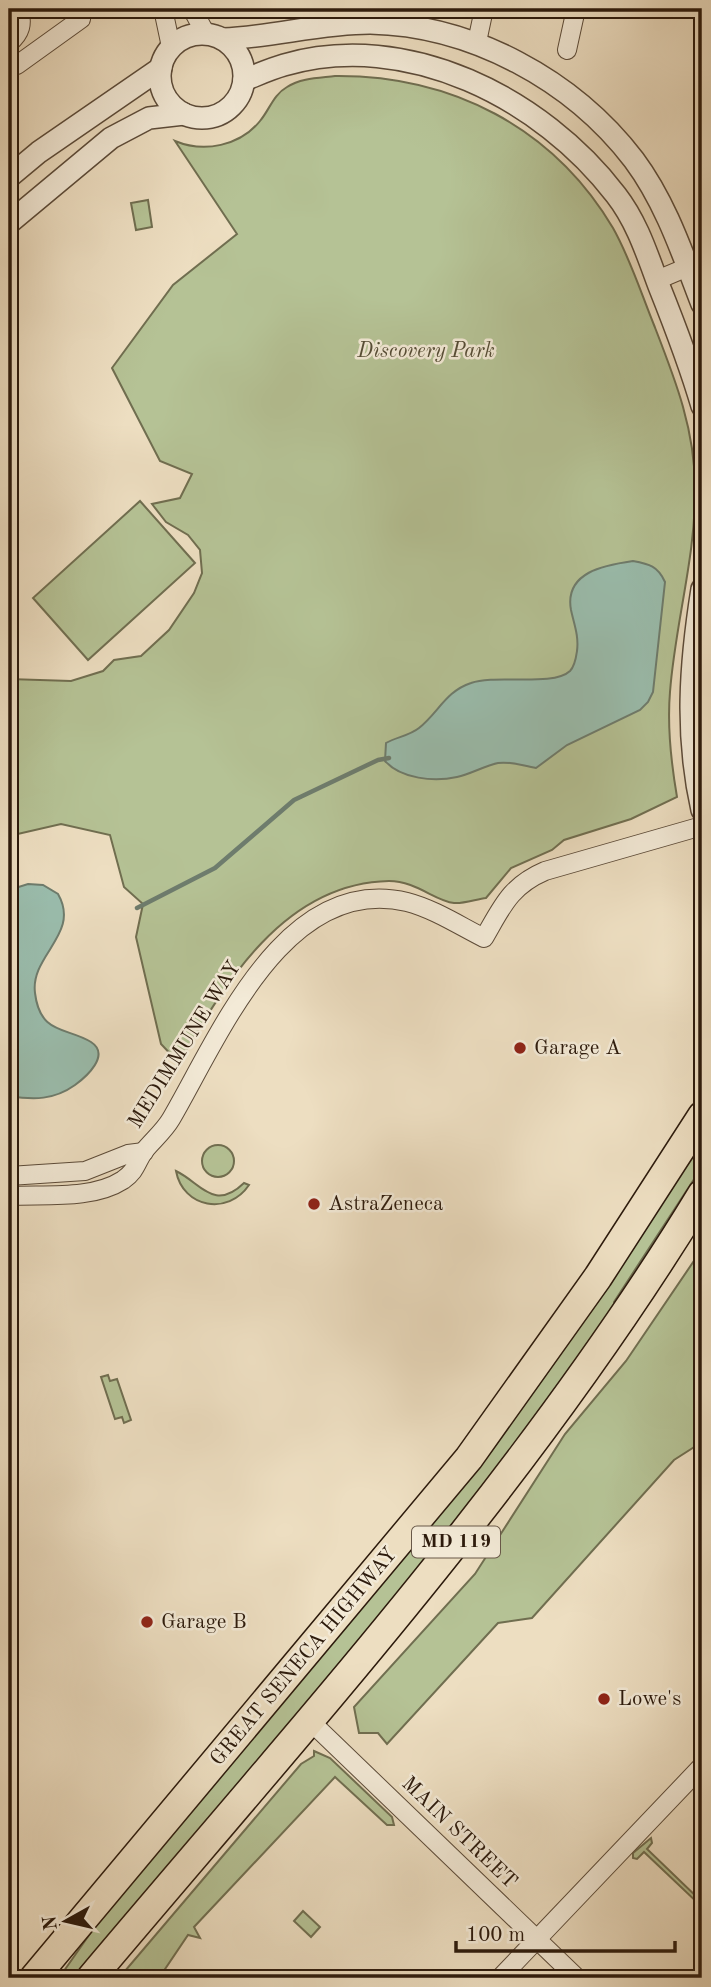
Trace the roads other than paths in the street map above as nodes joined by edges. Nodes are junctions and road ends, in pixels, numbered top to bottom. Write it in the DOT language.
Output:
graph roads {
  1 [pos="19,9"];
  2 [pos="82,9"];
  3 [pos="163,9"];
  4 [pos="192,9"];
  5 [pos="484,9"];
  6 [pos="576,9"];
  7 [pos="214,36"];
  8 [pos="477,42"];
  9 [pos="9,43"];
  10 [pos="171,47"];
  11 [pos="567,50"];
  12 [pos="9,55"];
  13 [pos="161,68"];
  14 [pos="244,80"];
  15 [pos="184,114"];
  16 [pos="9,177"];
  17 [pos="9,223"];
  18 [pos="695,265"];
  19 [pos="657,280"];
  20 [pos="702,304"];
  21 [pos="702,406"];
  22 [pos="702,589"];
  23 [pos="702,810"];
  24 [pos="702,826"];
  25 [pos="702,1116"];
  26 [pos="144,1152"];
  27 [pos="9,1176"];
  28 [pos="702,1194"];
  29 [pos="9,1196"];
  30 [pos="309,1720"];
  31 [pos="702,1766"];
  32 [pos="537,1940"];
  33 [pos="34,1978"];
  34 [pos="91,1978"];
  35 [pos="500,1978"];
  36 [pos="577,1978"];
  1 -- 9 [label="street"];
  2 -- 12 [label="street"];
  3 -- 10 [label="street"];
  4 -- 7 [label="street"];
  5 -- 8 [label="street"];
  6 -- 11 [label="street"];
  7 -- 8 [label="street"];
  7 -- 10 [label="street"];
  7 -- 14 [label="street"];
  8 -- 18 [label="street"];
  10 -- 13 [label="street"];
  13 -- 15 [label="street"];
  13 -- 16 [label="street"];
  14 -- 15 [label="street"];
  14 -- 19 [label="street"];
  15 -- 17 [label="street"];
  18 -- 19 [label="street"];
  18 -- 20 [label="street"];
  19 -- 21 [label="street"];
  22 -- 23 [label="street"];
  24 -- 26 [label="street, MEDIMMUNE WAY"];
  25 -- 33 [label="main road, GREAT SENECA HIGHWAY / MD 119"];
  26 -- 27 [label="street, MEDIMMUNE WAY"];
  26 -- 29 [label="street, MEDIMMUNE WAY"];
  28 -- 30 [label="main road, GREAT SENECA HIGHWAY / MD 119"];
  30 -- 32 [label="street, MAIN STREET"];
  30 -- 34 [label="main road, GREAT SENECA HIGHWAY / MD 119"];
  31 -- 32 [label="street"];
  32 -- 35 [label="street"];
  32 -- 36 [label="street, MAIN STREET"];
}
